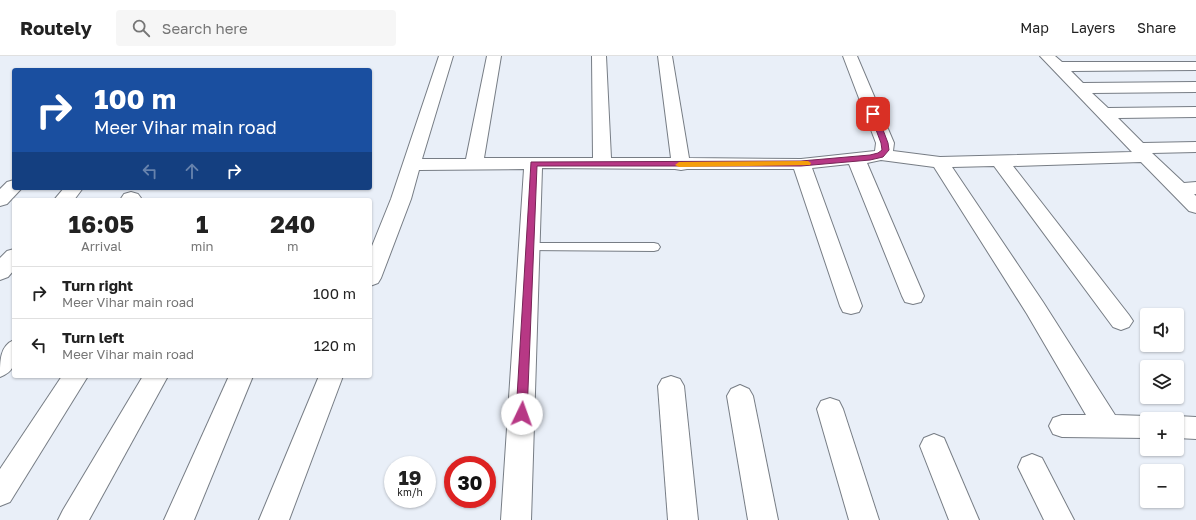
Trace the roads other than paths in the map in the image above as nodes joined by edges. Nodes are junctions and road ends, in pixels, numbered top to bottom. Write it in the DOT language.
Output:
graph roads {
  1 [pos="446,56"];
  2 [pos="494,56"];
  3 [pos="599,56"];
  4 [pos="665,56"];
  5 [pos="850,56"];
  6 [pos="1053,62"];
  7 [pos="1196,66"];
  8 [pos="1196,87"];
  9 [pos="1079,88"];
  10 [pos="1196,112"];
  11 [pos="1103,113"];
  12 [pos="1196,147"];
  13 [pos="1142,152"];
  14 [pos="881,155"];
  15 [pos="856,159"];
  16 [pos="999,160"];
  17 [pos="940,162"];
  18 [pos="534,163"];
  19 [pos="474,164"];
  20 [pos="602,164"];
  21 [pos="801,164"];
  22 [pos="411,165"];
  23 [pos="681,165"];
  24 [pos="12,188"];
  25 [pos="1187,188"];
  26 [pos="72,190"];
  27 [pos="66,198"];
  28 [pos="0,200"];
  29 [pos="1196,207"];
  30 [pos="530,247"];
  31 [pos="654,248"];
  32 [pos="12,258"];
  33 [pos="0,272"];
  34 [pos="372,273"];
  35 [pos="913,296"];
  36 [pos="851,306"];
  37 [pos="1121,321"];
  38 [pos="12,352"];
  39 [pos="0,367"];
  40 [pos="75,378"];
  41 [pos="155,378"];
  42 [pos="240,378"];
  43 [pos="330,378"];
  44 [pos="671,386"];
  45 [pos="740,396"];
  46 [pos="830,409"];
  47 [pos="1062,426"];
  48 [pos="1107,426"];
  49 [pos="1140,427"];
  50 [pos="1184,427"];
  51 [pos="1196,428"];
  52 [pos="934,446"];
  53 [pos="1032,467"];
  54 [pos="0,492"];
  55 [pos="73,520"];
  56 [pos="179,520"];
  57 [pos="274,520"];
  58 [pos="516,520"];
  59 [pos="683,520"];
  60 [pos="763,520"];
  61 [pos="864,520"];
  62 [pos="964,520"];
  63 [pos="1059,520"];
  1 -- 22 [label="street"];
  2 -- 19 [label="street"];
  3 -- 20 [label="street"];
  4 -- 23 [label="street"];
  5 -- 14 [label="street"];
  6 -- 7 [label="street"];
  6 -- 9 [label="street"];
  8 -- 9 [label="street"];
  9 -- 11 [label="street"];
  10 -- 11 [label="street"];
  11 -- 13 [label="street"];
  12 -- 13 [label="street"];
  13 -- 16 [label="street"];
  13 -- 25 [label="street"];
  14 -- 15 [label="street"];
  14 -- 17 [label="street"];
  15 -- 21 [label="street"];
  15 -- 35 [label="street"];
  16 -- 17 [label="street"];
  16 -- 37 [label="street"];
  17 -- 48 [label="street"];
  18 -- 19 [label="street"];
  18 -- 20 [label="street"];
  18 -- 30 [label="street"];
  19 -- 22 [label="street"];
  20 -- 23 [label="street"];
  21 -- 23 [label="street"];
  21 -- 36 [label="street"];
  22 -- 34 [label="street"];
  24 -- 28 [label="street"];
  25 -- 29 [label="street"];
  26 -- 27 [label="street"];
  30 -- 31 [label="lane"];
  30 -- 58 [label="street"];
  32 -- 33 [label="street"];
  38 -- 39 [label="street"];
  40 -- 54 [label="street"];
  41 -- 55 [label="street"];
  42 -- 56 [label="street"];
  43 -- 57 [label="street"];
  44 -- 59 [label="street"];
  45 -- 60 [label="street"];
  46 -- 61 [label="street"];
  47 -- 48 [label="street"];
  48 -- 49 [label="street"];
  50 -- 51 [label="street"];
  52 -- 62 [label="street"];
  53 -- 63 [label="street"];
}
